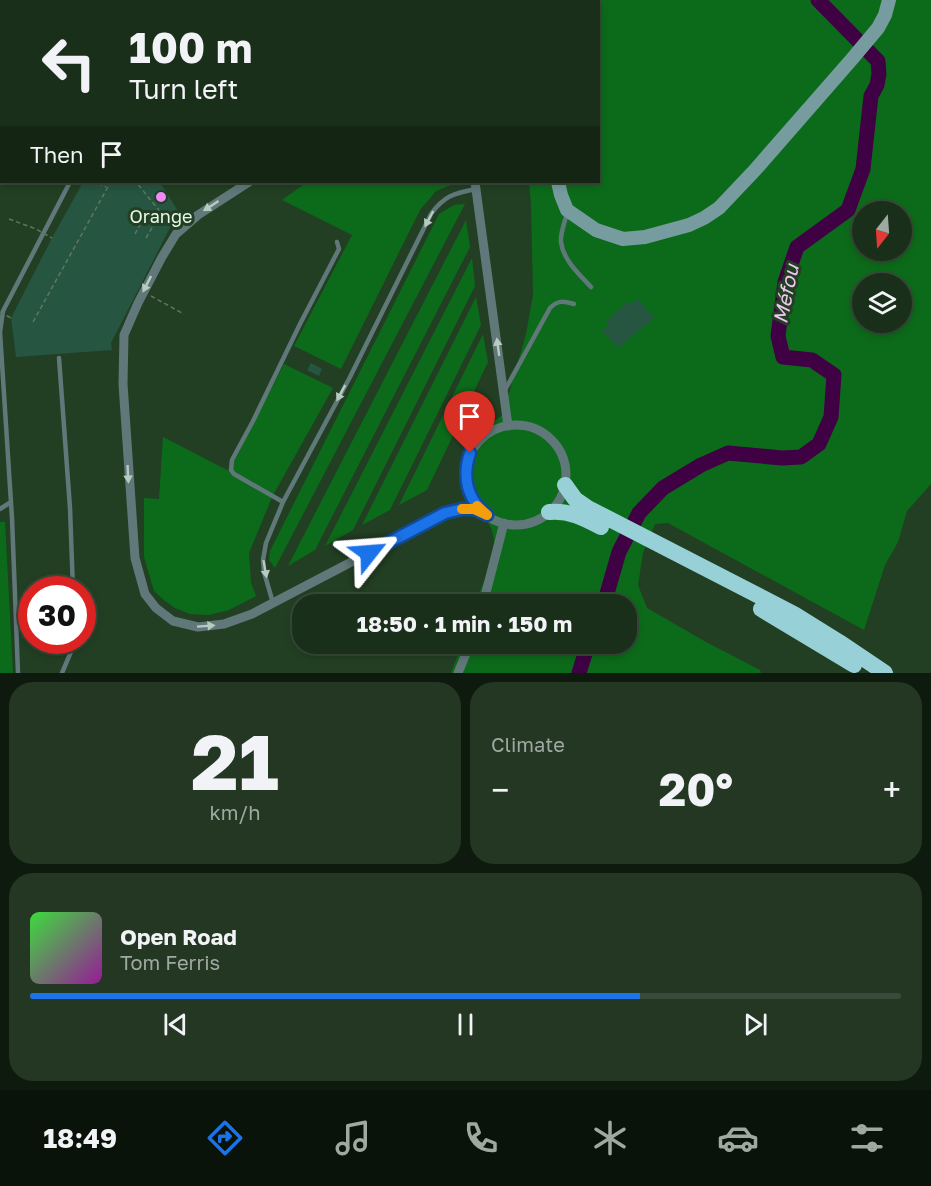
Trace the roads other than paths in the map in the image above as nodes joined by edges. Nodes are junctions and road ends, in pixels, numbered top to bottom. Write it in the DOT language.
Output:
graph roads {
  1 [pos="889,0"];
  2 [pos="69,183"];
  3 [pos="247,183"];
  4 [pos="558,183"];
  5 [pos="475,185"];
  6 [pos="567,210"];
  7 [pos="337,242"];
  8 [pos="591,287"];
  9 [pos="573,304"];
  10 [pos="0,339"];
  11 [pos="59,358"];
  12 [pos="504,392"];
  13 [pos="508,426"];
  14 [pos="565,485"];
  15 [pos="11,502"];
  16 [pos="284,502"];
  17 [pos="0,509"];
  18 [pos="549,512"];
  19 [pos="586,513"];
  20 [pos="487,515"];
  21 [pos="504,523"];
  22 [pos="678,560"];
  23 [pos="72,576"];
  24 [pos="486,594"];
  25 [pos="273,603"];
  26 [pos="70,654"];
  27 [pos="466,654"];
  28 [pos="18,673"];
  29 [pos="62,673"];
  30 [pos="458,673"];
  31 [pos="866,673"];
  32 [pos="885,673"];
  1 -- 6 [label="main road"];
  2 -- 10 [label="lane"];
  3 -- 25 [label="street, one-way"];
  4 -- 6 [label="main road"];
  12 -- 5 [label="street, one-way"];
  5 -- 16 [label="lane, one-way"];
  6 -- 8 [label="lane"];
  7 -- 16 [label="lane"];
  9 -- 12 [label="lane"];
  10 -- 15 [label="lane"];
  11 -- 23 [label="lane"];
  12 -- 13 [label="street"];
  13 -- 14 [label="street"];
  13 -- 20 [label="street"];
  14 -- 18 [label="street"];
  14 -- 19 [label="highway"];
  15 -- 17 [label="lane"];
  15 -- 28 [label="lane"];
  16 -- 25 [label="lane, one-way"];
  18 -- 19 [label="highway"];
  18 -- 21 [label="street"];
  19 -- 22 [label="highway"];
  20 -- 21 [label="street"];
  20 -- 25 [label="street"];
  21 -- 24 [label="street"];
  22 -- 31 [label="highway"];
  22 -- 32 [label="highway"];
  26 -- 29 [label="lane"];
  27 -- 30 [label="street"];
}
